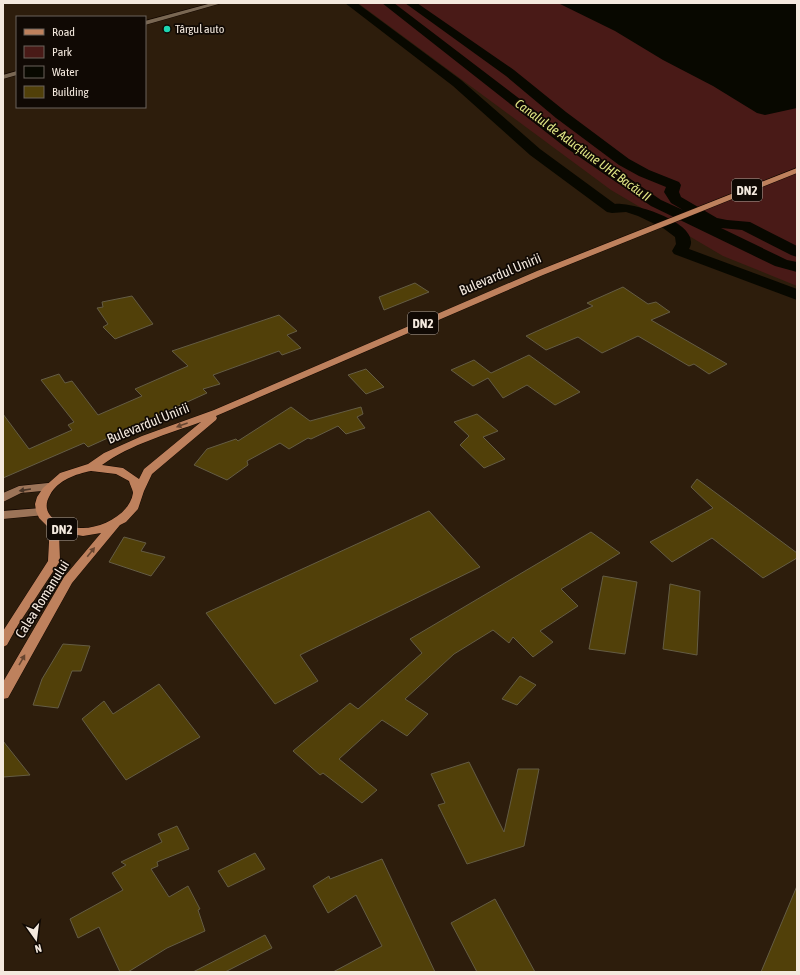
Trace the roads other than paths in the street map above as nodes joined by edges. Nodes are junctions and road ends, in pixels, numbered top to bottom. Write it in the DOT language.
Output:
graph roads {
  1 [pos="219,3"];
  2 [pos="146,23"];
  3 [pos="16,73"];
  4 [pos="3,78"];
  5 [pos="797,170"];
  6 [pos="218,412"];
  7 [pos="91,467"];
  8 [pos="48,487"];
  9 [pos="139,490"];
  10 [pos="3,498"];
  11 [pos="41,512"];
  12 [pos="3,515"];
  13 [pos="114,524"];
  14 [pos="53,526"];
  15 [pos="3,642"];
  16 [pos="3,694"];
  1 -- 2 [label="street"];
  3 -- 4 [label="street"];
  5 -- 6 [label="main road, Bulevardul Unirii / DN2"];
  6 -- 7 [label="main road, Bulevardul Unirii / DN2, one-way"];
  6 -- 9 [label="main road, Bulevardul Unirii / DN2"];
  7 -- 8 [label="main road, DN2"];
  7 -- 9 [label="main road, DN2"];
  8 -- 10 [label="main road, one-way"];
  8 -- 11 [label="main road, DN2"];
  9 -- 13 [label="main road, DN2"];
  11 -- 12 [label="main road"];
  11 -- 14 [label="main road, DN2"];
  13 -- 14 [label="main road, DN2"];
  16 -- 13 [label="main road, Calea Romanului / DN2, one-way"];
  14 -- 15 [label="main road, Calea Romanului / DN2"];
}
